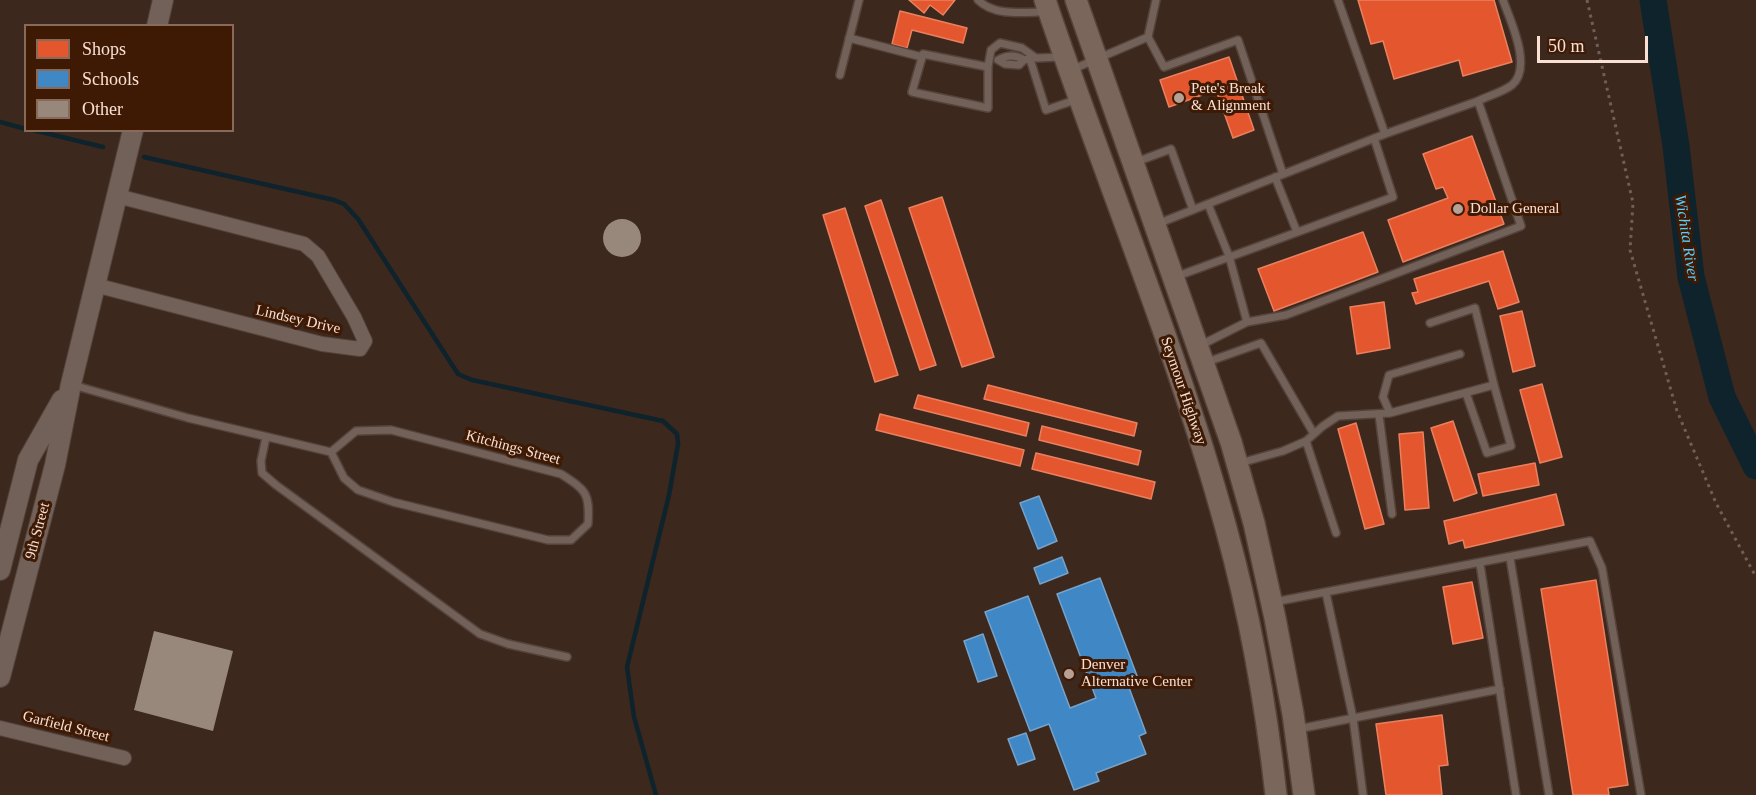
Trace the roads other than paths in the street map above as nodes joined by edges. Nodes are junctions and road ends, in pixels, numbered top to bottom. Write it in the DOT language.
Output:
graph roads {
  1 [pos="163,0"];
  2 [pos="859,0"];
  3 [pos="978,0"];
  4 [pos="1076,0"];
  5 [pos="1156,0"];
  6 [pos="1338,0"];
  7 [pos="1503,0"];
  8 [pos="1037,4"];
  9 [pos="157,24"];
  10 [pos="1148,37"];
  11 [pos="849,38"];
  12 [pos="922,57"];
  13 [pos="1064,57"];
  14 [pos="989,59"];
  15 [pos="1030,59"];
  16 [pos="1097,59"];
  17 [pos="988,68"];
  18 [pos="840,75"];
  19 [pos="1079,99"];
  20 [pos="1478,101"];
  21 [pos="133,132"];
  22 [pos="1385,134"];
  23 [pos="1374,138"];
  24 [pos="1134,163"];
  25 [pos="1279,176"];
  26 [pos="117,196"];
  27 [pos="1208,204"];
  28 [pos="1193,210"];
  29 [pos="1156,225"];
  30 [pos="1297,232"];
  31 [pos="1229,256"];
  32 [pos="1174,277"];
  33 [pos="95,285"];
  34 [pos="1187,313"];
  35 [pos="1247,321"];
  36 [pos="1430,323"];
  37 [pos="1161,324"];
  38 [pos="1460,354"];
  39 [pos="1202,355"];
  40 [pos="71,384"];
  41 [pos="1494,385"];
  42 [pos="1466,393"];
  43 [pos="1390,413"];
  44 [pos="1379,415"];
  45 [pos="1314,434"];
  46 [pos="266,437"];
  47 [pos="1306,441"];
  48 [pos="331,452"];
  49 [pos="1238,464"];
  50 [pos="1392,514"];
  51 [pos="1336,533"];
  52 [pos="1258,542"];
  53 [pos="1231,548"];
  54 [pos="1510,558"];
  55 [pos="1480,564"];
  56 [pos="0,570"];
  57 [pos="1326,593"];
  58 [pos="1272,603"];
  59 [pos="567,657"];
  60 [pos="0,677"];
  61 [pos="1500,689"];
  62 [pos="1353,718"];
  63 [pos="0,728"];
  64 [pos="1295,730"];
  65 [pos="124,758"];
  66 [pos="1300,767"];
  67 [pos="1273,773"];
  68 [pos="1276,795"];
  69 [pos="1304,795"];
  70 [pos="1363,795"];
  71 [pos="1516,795"];
  72 [pos="1549,795"];
  73 [pos="1641,795"];
  1 -- 9 [label="street"];
  2 -- 11 [label="lane"];
  3 -- 8 [label="lane"];
  4 -- 16 [label="main road, Seymour Highway"];
  5 -- 10 [label="lane"];
  6 -- 22 [label="lane"];
  7 -- 20 [label="lane"];
  8 -- 13 [label="main road, Seymour Highway"];
  10 -- 16 [label="lane"];
  10 -- 25 [label="lane"];
  11 -- 12 [label="lane"];
  11 -- 18 [label="lane"];
  12 -- 17 [label="lane"];
  12 -- 17 [label="lane"];
  13 -- 15 [label="lane"];
  13 -- 16 [label="lane"];
  13 -- 19 [label="main road, Seymour Highway"];
  14 -- 15 [label="lane"];
  14 -- 15 [label="lane"];
  14 -- 17 [label="lane"];
  15 -- 19 [label="lane"];
  16 -- 24 [label="main road, Seymour Highway"];
  19 -- 37 [label="main road, Seymour Highway"];
  20 -- 22 [label="lane"];
  20 -- 35 [label="lane"];
  21 -- 26 [label="street, 9th Street"];
  22 -- 23 [label="lane"];
  23 -- 25 [label="lane"];
  23 -- 30 [label="lane"];
  24 -- 28 [label="lane"];
  24 -- 29 [label="main road, Seymour Highway"];
  25 -- 27 [label="lane"];
  25 -- 30 [label="lane"];
  26 -- 33 [label="street, 9th Street"];
  26 -- 33 [label="street, Lindsey Drive"];
  27 -- 28 [label="lane"];
  27 -- 31 [label="lane"];
  28 -- 29 [label="lane"];
  29 -- 32 [label="main road, Seymour Highway"];
  30 -- 31 [label="lane"];
  31 -- 32 [label="lane"];
  31 -- 35 [label="lane"];
  32 -- 34 [label="main road, Seymour Highway"];
  33 -- 40 [label="street, 9th Street"];
  34 -- 37 [label="main road"];
  34 -- 39 [label="main road, Seymour Highway"];
  35 -- 39 [label="lane"];
  36 -- 41 [label="lane"];
  37 -- 53 [label="main road, Seymour Highway"];
  38 -- 43 [label="lane"];
  39 -- 45 [label="lane"];
  39 -- 49 [label="main road, Seymour Highway"];
  40 -- 46 [label="lane"];
  40 -- 56 [label="street, 9th Street"];
  40 -- 60 [label="street, 9th Street"];
  41 -- 42 [label="lane"];
  41 -- 42 [label="lane"];
  42 -- 43 [label="lane"];
  43 -- 44 [label="lane"];
  44 -- 45 [label="lane"];
  44 -- 50 [label="lane"];
  45 -- 47 [label="lane"];
  46 -- 48 [label="lane"];
  46 -- 59 [label="lane"];
  47 -- 49 [label="lane"];
  47 -- 51 [label="lane"];
  48 -- 48 [label="lane, Kitchings Street"];
  49 -- 52 [label="main road, Seymour Highway"];
  52 -- 53 [label="main road"];
  52 -- 58 [label="main road, Seymour Highway"];
  53 -- 67 [label="main road, Seymour Highway"];
  54 -- 55 [label="lane"];
  54 -- 72 [label="lane"];
  54 -- 73 [label="lane"];
  55 -- 57 [label="lane"];
  55 -- 61 [label="lane"];
  57 -- 58 [label="lane"];
  57 -- 62 [label="lane"];
  58 -- 64 [label="main road, Seymour Highway"];
  61 -- 62 [label="lane"];
  61 -- 71 [label="lane"];
  62 -- 64 [label="lane"];
  62 -- 70 [label="lane"];
  63 -- 65 [label="street, Garfield Street"];
  64 -- 66 [label="main road, Seymour Highway"];
  66 -- 67 [label="main road"];
  66 -- 69 [label="main road, Seymour Highway"];
  67 -- 68 [label="main road, Seymour Highway"];
}
